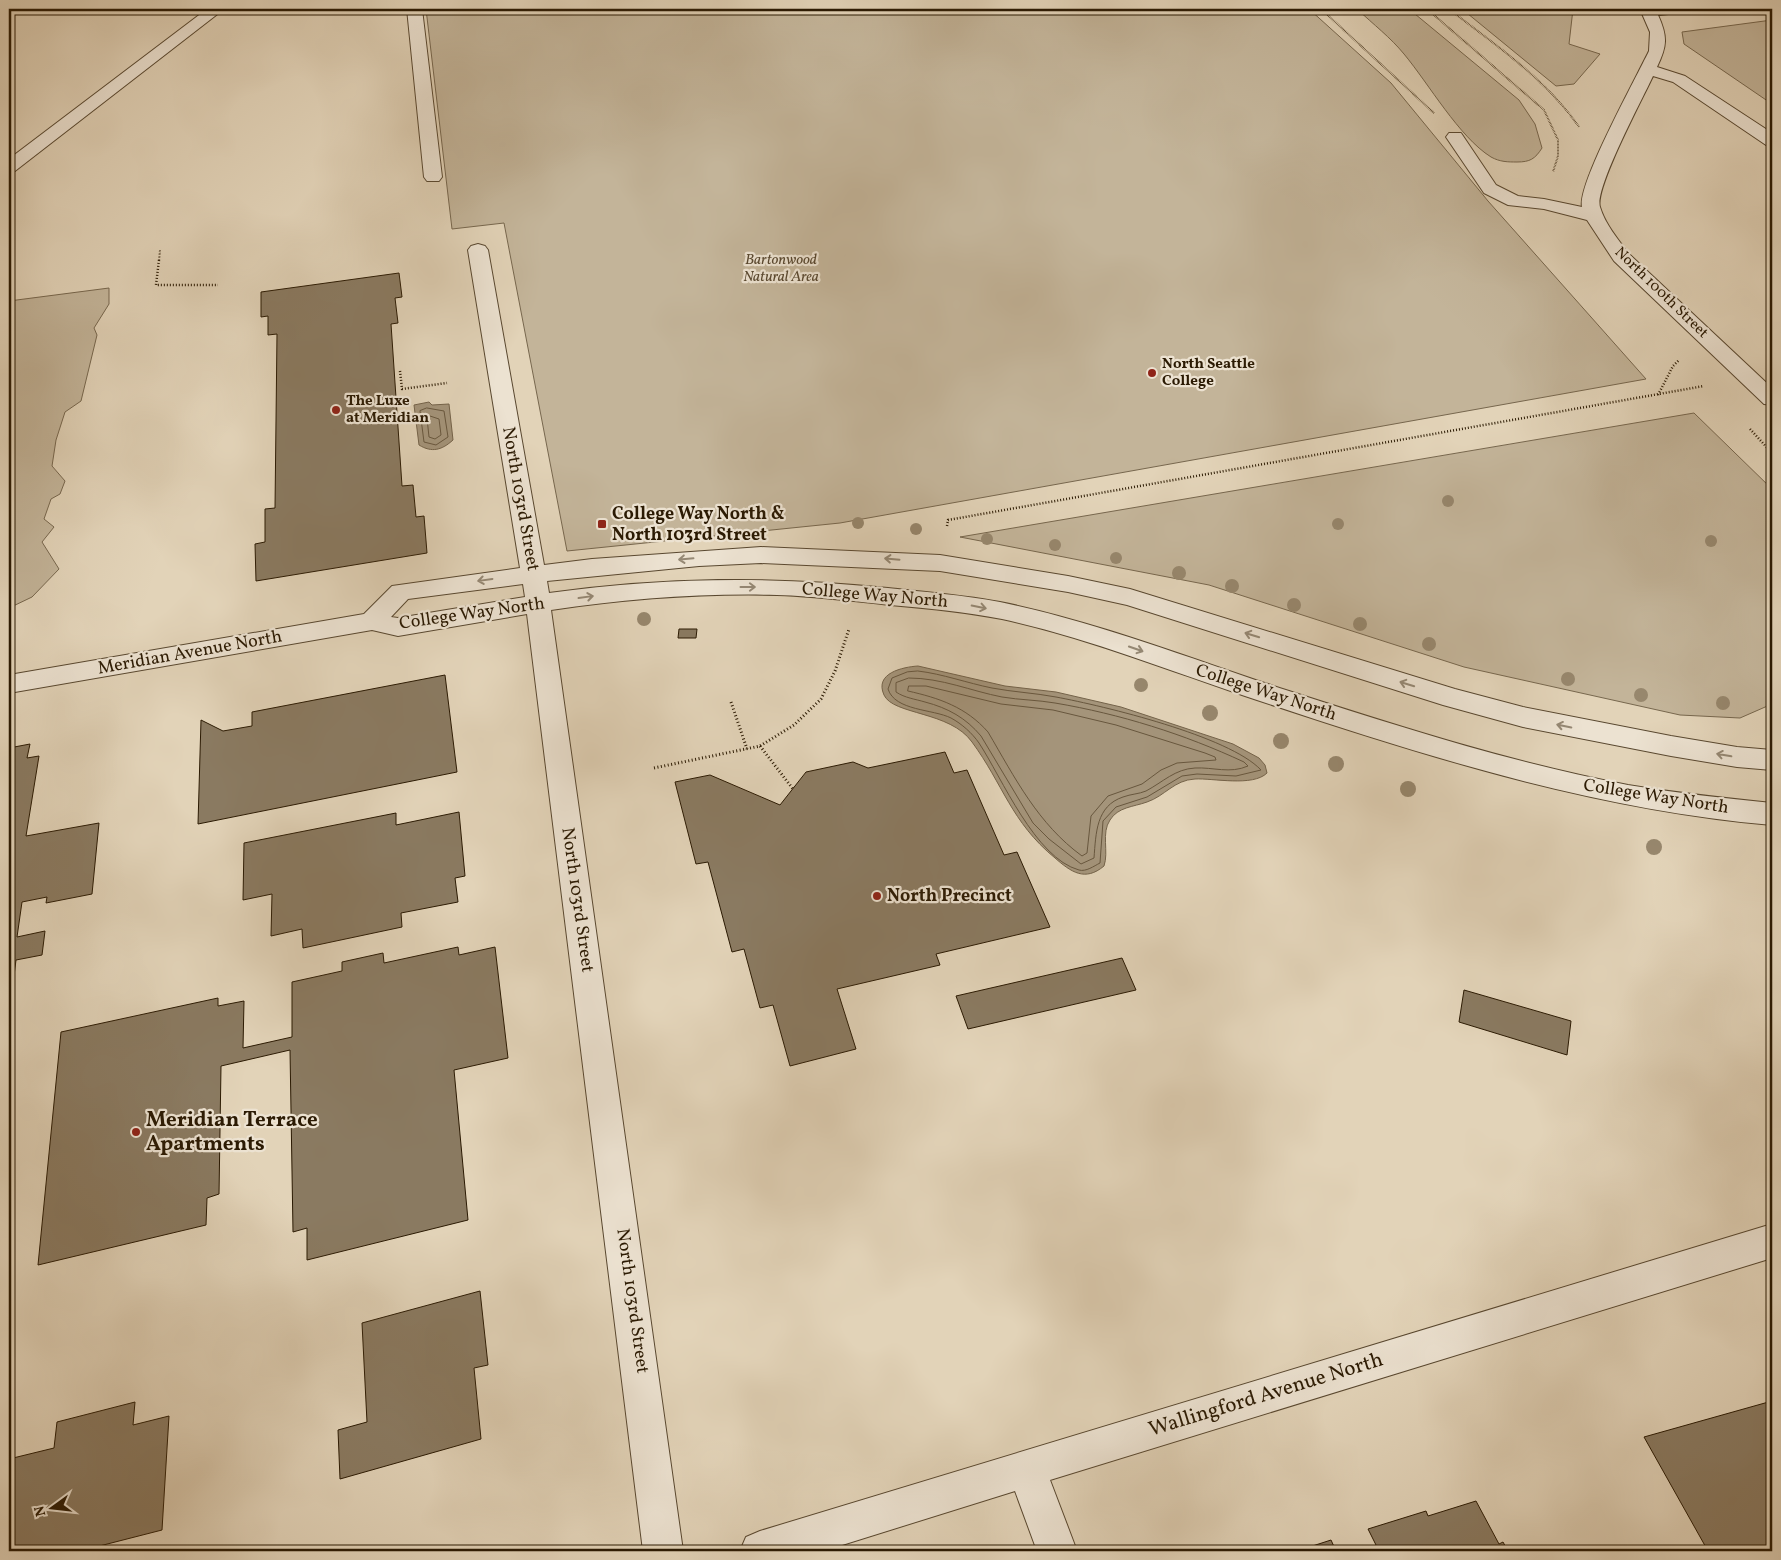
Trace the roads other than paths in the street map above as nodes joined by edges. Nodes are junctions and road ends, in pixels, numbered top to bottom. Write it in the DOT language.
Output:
graph roads {
  1 [pos="216,9"];
  2 [pos="414,9"];
  3 [pos="1648,9"];
  4 [pos="1684,9"];
  5 [pos="1649,70"];
  6 [pos="1455,137"];
  7 [pos="1772,142"];
  8 [pos="9,167"];
  9 [pos="433,177"];
  10 [pos="1594,216"];
  11 [pos="478,250"];
  12 [pos="1772,399"];
  13 [pos="535,589"];
  14 [pos="372,621"];
  15 [pos="9,684"];
  16 [pos="1772,760"];
  17 [pos="1772,814"];
  18 [pos="1772,1241"];
  19 [pos="1026,1468"];
  20 [pos="663,1551"];
  21 [pos="760,1551"];
  22 [pos="1057,1551"];
  1 -- 8 [label="street"];
  2 -- 9 [label="street"];
  3 -- 4 [label="street"];
  3 -- 5 [label="street"];
  5 -- 7 [label="street"];
  5 -- 10 [label="street"];
  6 -- 10 [label="street"];
  10 -- 12 [label="street, North 100th Street"];
  11 -- 13 [label="street, North 103rd Street"];
  13 -- 14 [label="street, College Way North"];
  13 -- 14 [label="street, College Way North, one-way"];
  16 -- 13 [label="street, College Way North, one-way"];
  13 -- 17 [label="street, College Way North, one-way"];
  13 -- 20 [label="street, North 103rd Street"];
  14 -- 15 [label="street, Meridian Avenue North"];
  18 -- 19 [label="street, Wallingford Avenue North"];
  19 -- 21 [label="street, Wallingford Avenue North"];
  19 -- 22 [label="street"];
}
